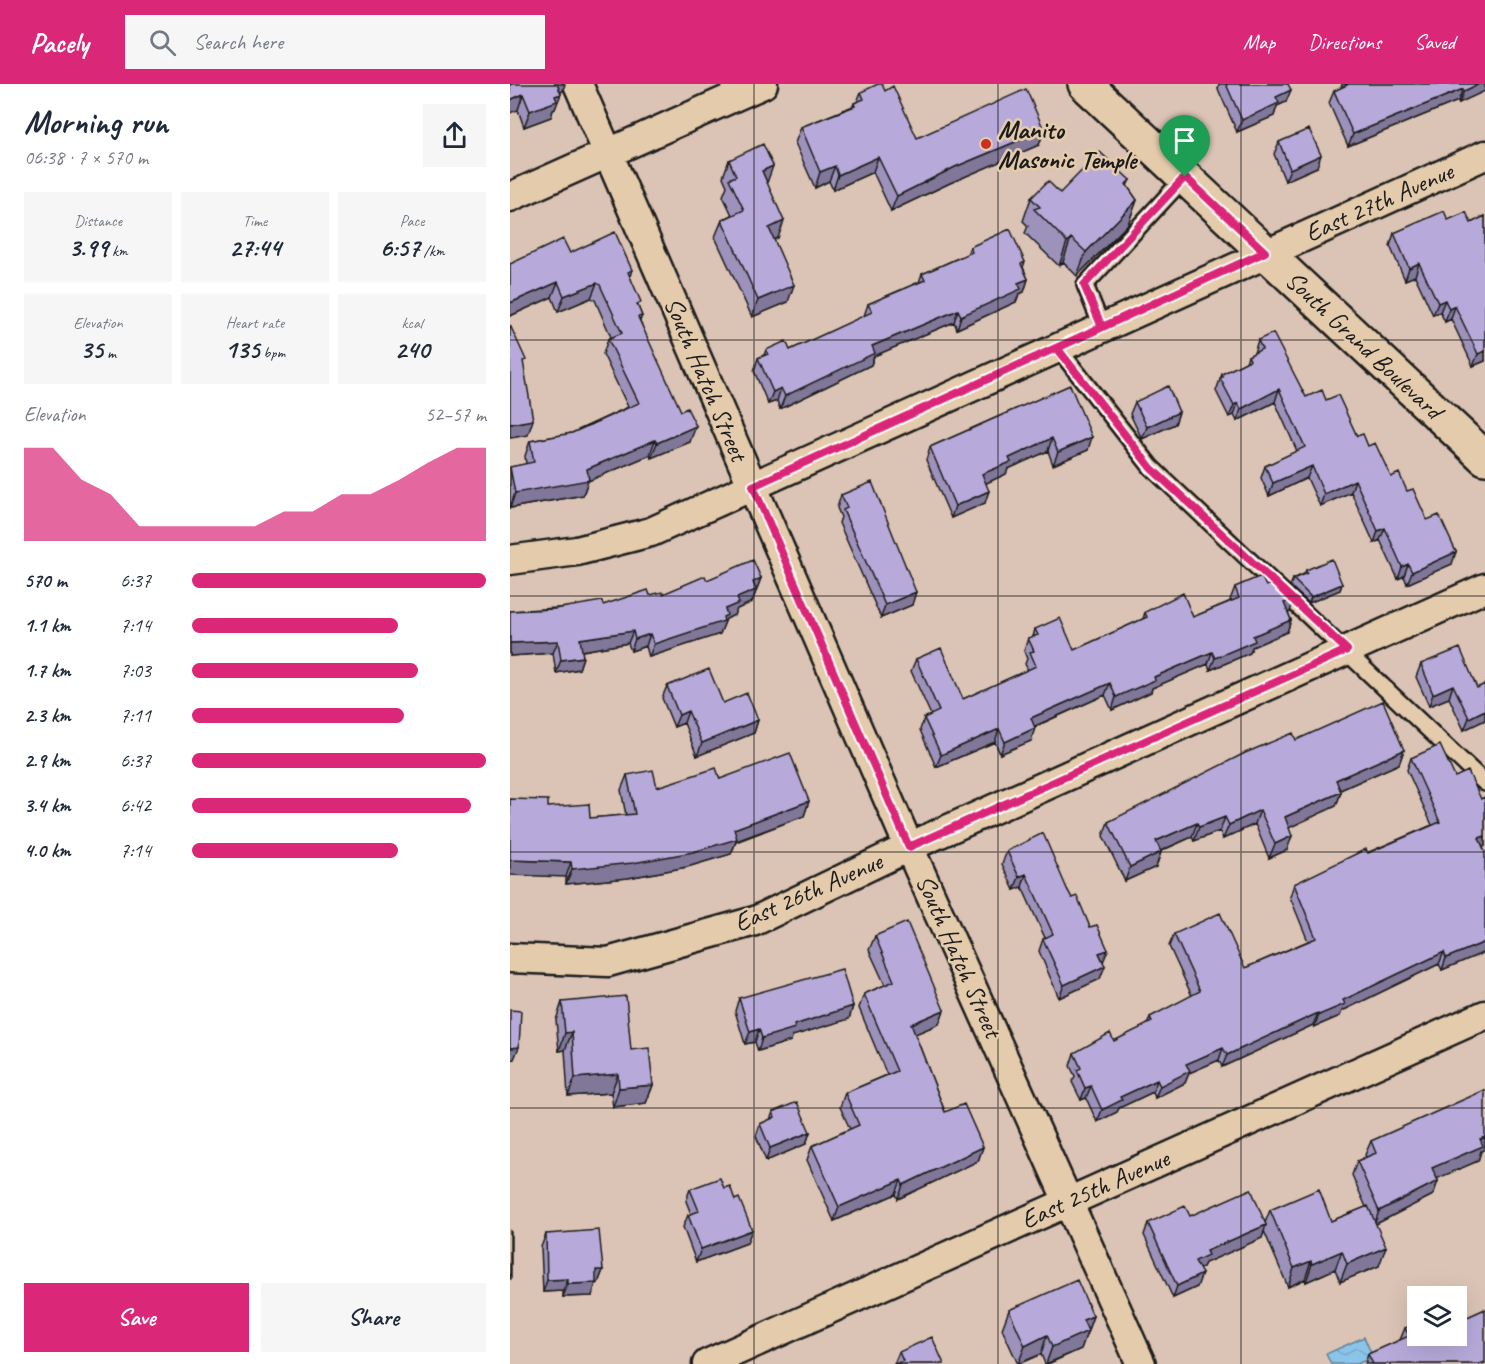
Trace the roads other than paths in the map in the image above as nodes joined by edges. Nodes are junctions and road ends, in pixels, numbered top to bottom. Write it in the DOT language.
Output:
graph roads {
  1 [pos="579,84"];
  2 [pos="763,84"];
  3 [pos="1085,84"];
  4 [pos="608,153"];
  5 [pos="1482,163"];
  6 [pos="1185,177"];
  7 [pos="510,197"];
  8 [pos="1265,252"];
  9 [pos="1102,327"];
  10 [pos="1057,348"];
  11 [pos="1485,458"];
  12 [pos="753,486"];
  13 [pos="510,560"];
  14 [pos="1485,588"];
  15 [pos="1347,650"];
  16 [pos="1485,783"];
  17 [pos="909,847"];
  18 [pos="510,958"];
  19 [pos="1485,1015"];
  20 [pos="1069,1200"];
  21 [pos="707,1364"];
  22 [pos="1141,1364"];
  1 -- 4 [label="street, South Hatch Street"];
  2 -- 4 [label="street"];
  3 -- 6 [label="main road, South Grand Boulevard"];
  4 -- 7 [label="street"];
  4 -- 12 [label="street, South Hatch Street"];
  5 -- 8 [label="street, East 27th Avenue"];
  6 -- 8 [label="main road, South Grand Boulevard"];
  6 -- 9 [label="lane"];
  8 -- 9 [label="street, East 27th Avenue"];
  8 -- 11 [label="main road, South Grand Boulevard"];
  9 -- 10 [label="street, East 27th Avenue"];
  10 -- 12 [label="street, East 27th Avenue"];
  10 -- 15 [label="lane"];
  12 -- 13 [label="street, East 27th Avenue"];
  12 -- 17 [label="street, South Hatch Street"];
  14 -- 15 [label="street, East 26th Avenue"];
  15 -- 16 [label="lane"];
  15 -- 17 [label="street, East 26th Avenue"];
  17 -- 18 [label="street, East 26th Avenue"];
  17 -- 20 [label="street, South Hatch Street"];
  19 -- 20 [label="street, East 25th Avenue"];
  20 -- 21 [label="street, East 25th Avenue"];
  20 -- 22 [label="street, South Hatch Street"];
}
